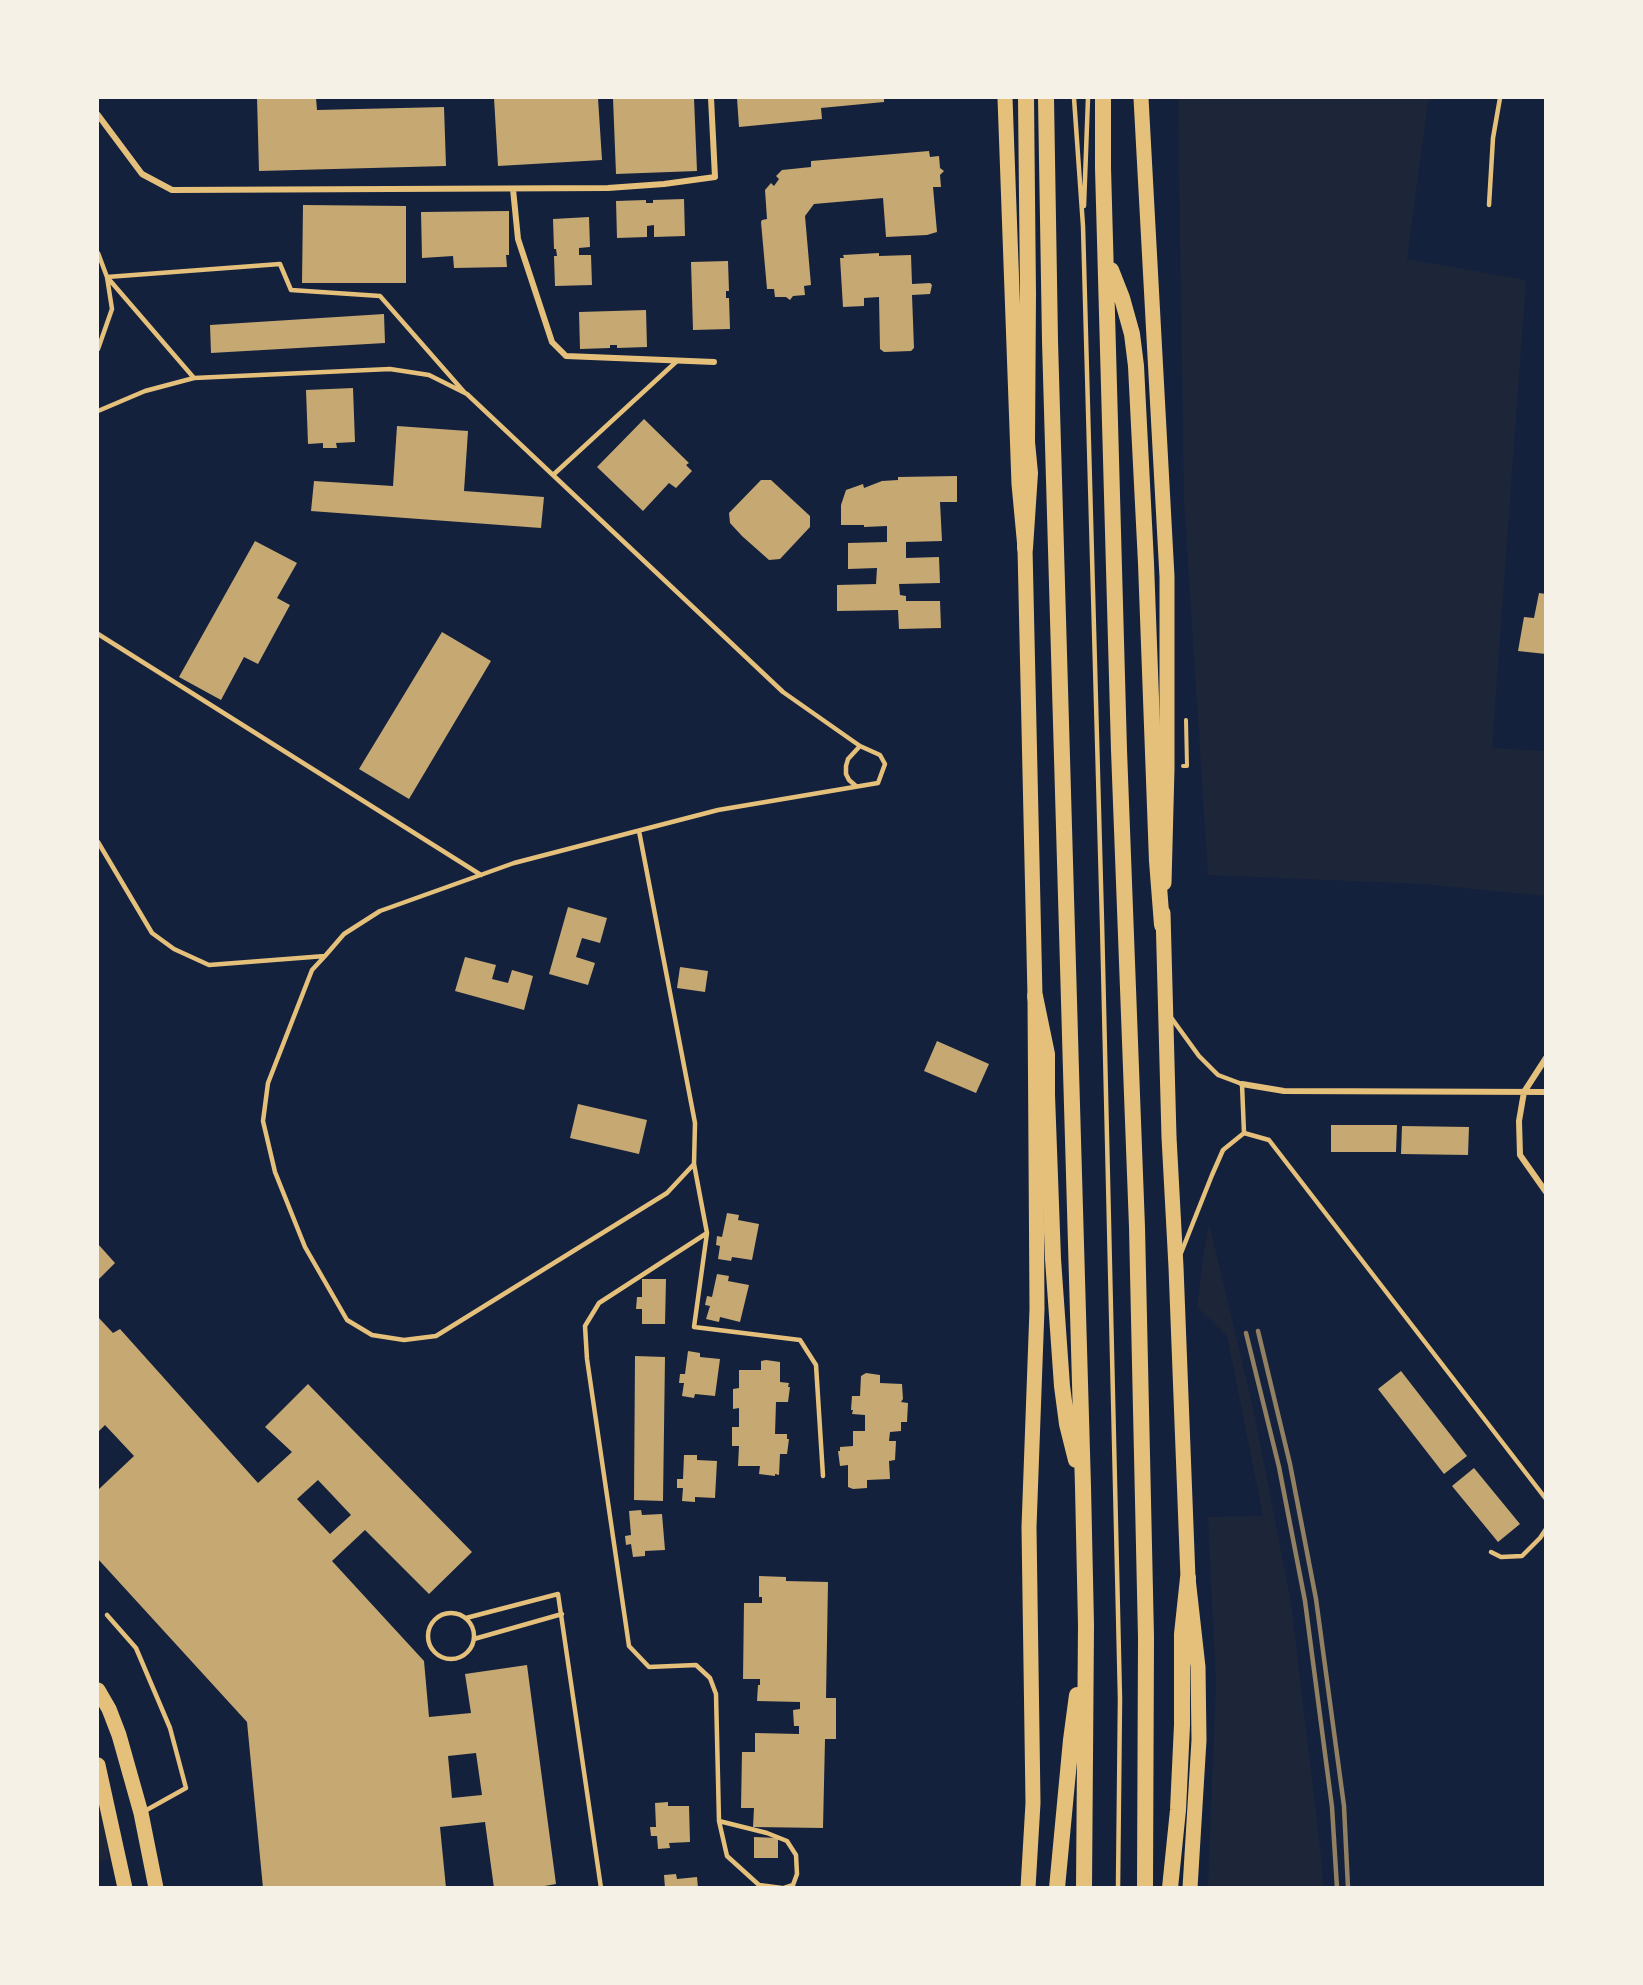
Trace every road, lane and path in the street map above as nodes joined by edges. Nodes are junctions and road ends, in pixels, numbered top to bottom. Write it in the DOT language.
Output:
graph roads {
  1 [pos="711,98"];
  2 [pos="1005,98"];
  3 [pos="1026,98"];
  4 [pos="1046,98"];
  5 [pos="1074,98"];
  6 [pos="1088,98"];
  7 [pos="1102,98"];
  8 [pos="1141,98"];
  9 [pos="1500,98"];
  10 [pos="98,115"];
  11 [pos="513,189"];
  12 [pos="1489,205"];
  13 [pos="1083,226"];
  14 [pos="98,253"];
  15 [pos="1107,259"];
  16 [pos="107,277"];
  17 [pos="98,348"];
  18 [pos="677,361"];
  19 [pos="714,362"];
  20 [pos="194,378"];
  21 [pos="467,394"];
  22 [pos="98,411"];
  23 [pos="553,476"];
  24 [pos="1025,548"];
  25 [pos="98,634"];
  26 [pos="860,746"];
  27 [pos="856,786"];
  28 [pos="639,831"];
  29 [pos="98,842"];
  30 [pos="482,875"];
  31 [pos="1162,924"];
  32 [pos="325,956"];
  33 [pos="1035,996"];
  34 [pos="1166,1010"];
  35 [pos="1545,1058"];
  36 [pos="1242,1084"];
  37 [pos="1524,1092"];
  38 [pos="1545,1092"];
  39 [pos="1244,1133"];
  40 [pos="694,1164"];
  41 [pos="1545,1192"];
  42 [pos="707,1233"];
  43 [pos="1176,1266"];
  44 [pos="823,1476"];
  45 [pos="1083,1487"];
  46 [pos="1545,1500"];
  47 [pos="1545,1529"];
  48 [pos="1491,1552"];
  49 [pos="1188,1578"];
  50 [pos="562,1614"];
  51 [pos="107,1615"];
  52 [pos="466,1618"];
  53 [pos="1086,1625"];
  54 [pos="474,1638"];
  55 [pos="98,1690"];
  56 [pos="98,1764"];
  57 [pos="101,1791"];
  58 [pos="141,1813"];
  59 [pos="719,1821"];
  60 [pos="125,1887"];
  61 [pos="156,1887"];
  62 [pos="601,1887"];
  63 [pos="783,1887"];
  64 [pos="1028,1887"];
  65 [pos="1057,1887"];
  66 [pos="1084,1887"];
  67 [pos="1118,1887"];
  68 [pos="1145,1887"];
  69 [pos="1170,1887"];
  70 [pos="1190,1887"];
  1 -- 11 [label="street"];
  2 -- 24 [label="main road"];
  3 -- 24 [label="highway"];
  4 -- 45 [label="highway"];
  5 -- 13 [label="lane"];
  6 -- 13 [label="lane"];
  7 -- 15 [label="highway"];
  8 -- 31 [label="main road"];
  9 -- 12 [label="lane"];
  10 -- 11 [label="street"];
  11 -- 18 [label="street"];
  13 -- 67 [label="lane"];
  14 -- 16 [label="lane"];
  15 -- 31 [label="highway"];
  15 -- 68 [label="highway"];
  16 -- 17 [label="lane"];
  16 -- 20 [label="lane"];
  16 -- 21 [label="lane"];
  18 -- 19 [label="street"];
  18 -- 23 [label="lane"];
  20 -- 21 [label="lane"];
  20 -- 22 [label="lane"];
  21 -- 23 [label="lane"];
  23 -- 26 [label="lane"];
  24 -- 33 [label="main road"];
  25 -- 30 [label="lane"];
  26 -- 27 [label="lane"];
  26 -- 27 [label="lane"];
  27 -- 28 [label="lane"];
  28 -- 30 [label="lane"];
  28 -- 40 [label="lane"];
  29 -- 32 [label="lane"];
  30 -- 32 [label="lane"];
  31 -- 34 [label="main road"];
  32 -- 40 [label="lane"];
  33 -- 45 [label="highway"];
  33 -- 64 [label="main road"];
  34 -- 36 [label="lane"];
  34 -- 43 [label="main road"];
  35 -- 37 [label="street"];
  36 -- 37 [label="street"];
  36 -- 39 [label="lane"];
  37 -- 38 [label="street"];
  37 -- 41 [label="street"];
  39 -- 43 [label="lane"];
  39 -- 46 [label="lane"];
  40 -- 42 [label="lane"];
  42 -- 44 [label="lane"];
  42 -- 59 [label="lane"];
  43 -- 49 [label="main road"];
  45 -- 53 [label="highway"];
  47 -- 48 [label="lane"];
  49 -- 69 [label="highway"];
  49 -- 70 [label="main road"];
  50 -- 52 [label="lane"];
  50 -- 54 [label="lane"];
  50 -- 62 [label="lane"];
  51 -- 58 [label="lane"];
  52 -- 54 [label="lane"];
  52 -- 54 [label="lane"];
  53 -- 65 [label="highway"];
  53 -- 66 [label="highway"];
  55 -- 58 [label="main road"];
  56 -- 57 [label="main road"];
  57 -- 60 [label="main road"];
  58 -- 61 [label="main road"];
  59 -- 63 [label="lane"];
  59 -- 63 [label="lane"];
}
